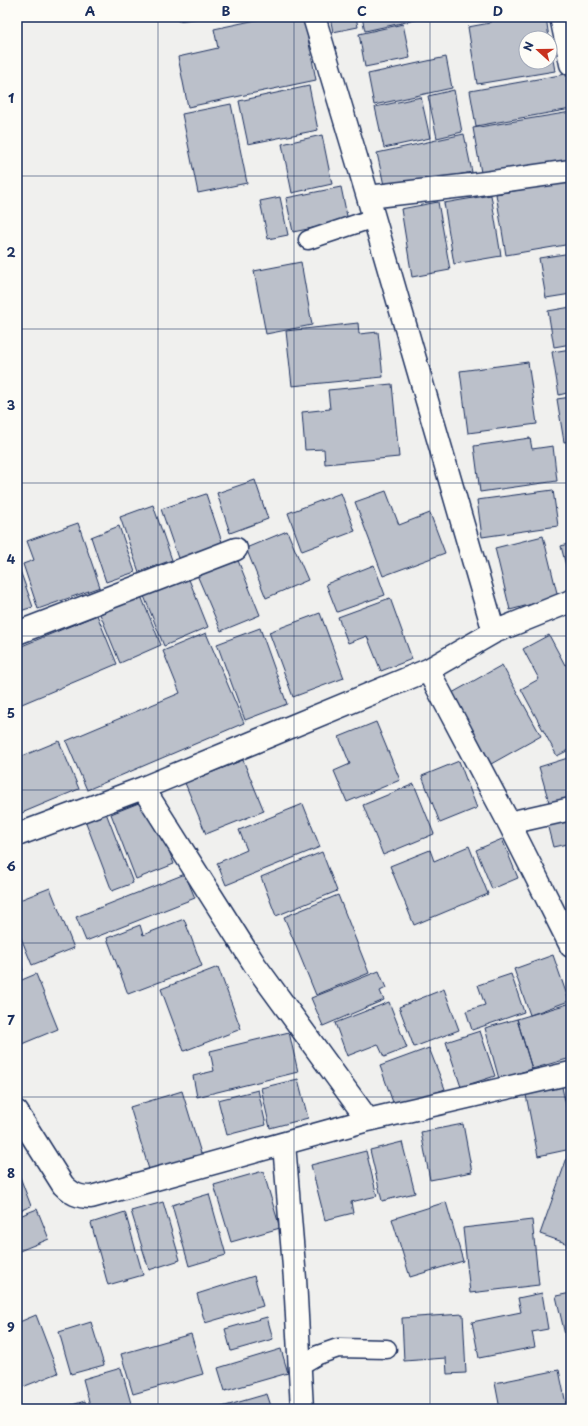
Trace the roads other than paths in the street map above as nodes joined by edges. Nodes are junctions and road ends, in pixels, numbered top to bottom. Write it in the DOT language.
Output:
graph roads {
  1 [pos="314,17"];
  2 [pos="561,17"];
  3 [pos="571,64"];
  4 [pos="571,171"];
  5 [pos="368,197"];
  6 [pos="374,218"];
  7 [pos="308,240"];
  8 [pos="236,549"];
  9 [pos="571,601"];
  10 [pos="494,632"];
  11 [pos="17,633"];
  12 [pos="428,670"];
  13 [pos="143,788"];
  14 [pos="571,809"];
  15 [pos="509,823"];
  16 [pos="17,835"];
  17 [pos="571,946"];
  18 [pos="571,1073"];
  19 [pos="17,1112"];
  20 [pos="368,1120"];
  21 [pos="284,1144"];
  22 [pos="387,1349"];
  23 [pos="300,1366"];
  24 [pos="302,1409"];
  1 -- 5 [label="street"];
  2 -- 3 [label="street"];
  4 -- 5 [label="street"];
  5 -- 6 [label="street"];
  6 -- 7 [label="lane"];
  6 -- 10 [label="street"];
  8 -- 11 [label="street"];
  9 -- 10 [label="street"];
  10 -- 12 [label="street"];
  12 -- 13 [label="street"];
  12 -- 15 [label="street"];
  13 -- 16 [label="street"];
  13 -- 20 [label="street"];
  14 -- 15 [label="street"];
  15 -- 17 [label="street"];
  18 -- 20 [label="street"];
  19 -- 21 [label="street"];
  20 -- 21 [label="street"];
  21 -- 23 [label="street"];
  22 -- 23 [label="lane"];
  23 -- 24 [label="street"];
}
